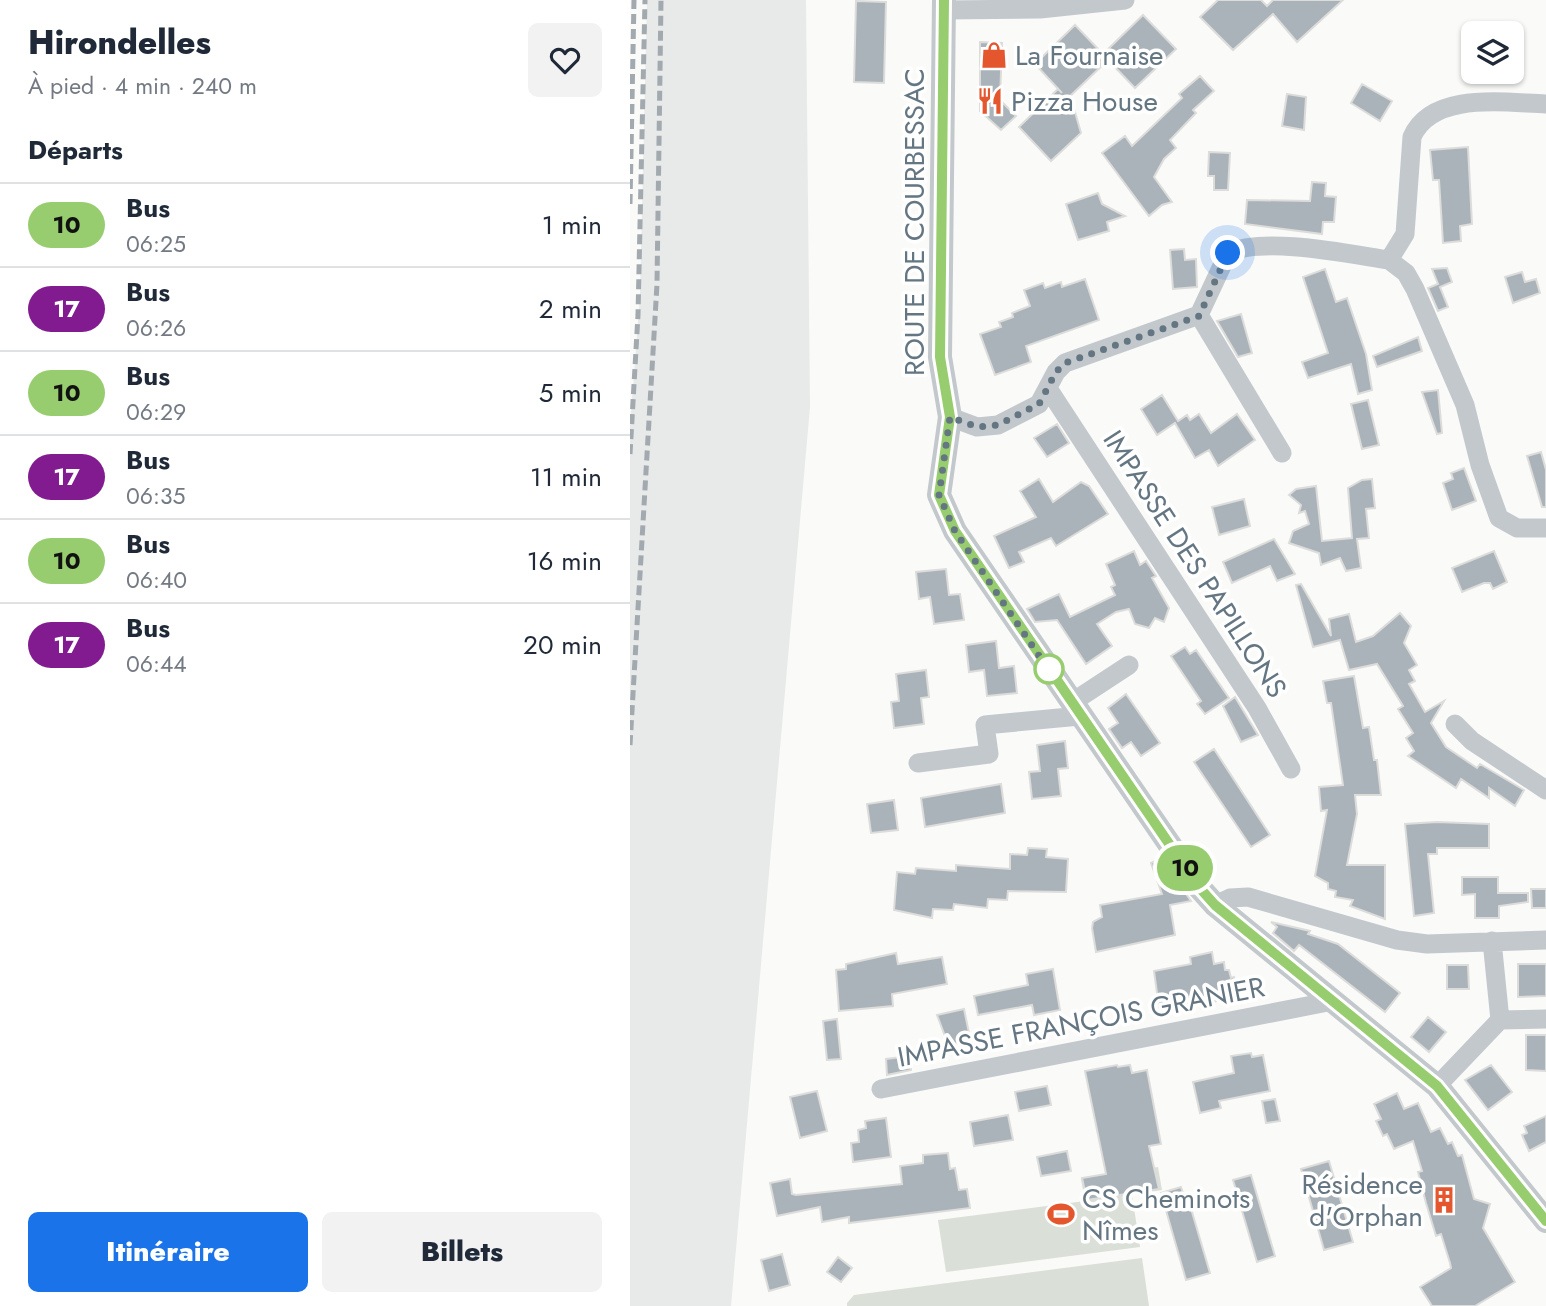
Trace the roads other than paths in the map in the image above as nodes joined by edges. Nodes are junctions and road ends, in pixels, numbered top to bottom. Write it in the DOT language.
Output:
graph roads {
  1 [pos="1125,0"];
  2 [pos="1040,4"];
  3 [pos="944,5"];
  4 [pos="1546,104"];
  5 [pos="1389,260"];
  6 [pos="1199,316"];
  7 [pos="1049,390"];
  8 [pos="950,417"];
  9 [pos="1282,453"];
  10 [pos="1546,528"];
  11 [pos="1129,665"];
  12 [pos="1075,709"];
  13 [pos="1455,724"];
  14 [pos="918,763"];
  15 [pos="1292,769"];
  16 [pos="1546,790"];
  17 [pos="1215,905"];
  18 [pos="1546,940"];
  19 [pos="1492,941"];
  20 [pos="1333,1001"];
  21 [pos="1546,1019"];
  22 [pos="1500,1020"];
  23 [pos="1437,1086"];
  24 [pos="881,1089"];
  25 [pos="1546,1221"];
  1 -- 2 [label="street"];
  2 -- 3 [label="street"];
  3 -- 8 [label="street, ROUTE DE COURBESSAC"];
  4 -- 5 [label="street"];
  5 -- 6 [label="street"];
  5 -- 10 [label="street"];
  6 -- 7 [label="street"];
  6 -- 9 [label="street"];
  7 -- 8 [label="street"];
  7 -- 15 [label="street, IMPASSE DES PAPILLONS"];
  8 -- 12 [label="street, ROUTE DE COURBESSAC"];
  11 -- 12 [label="street"];
  12 -- 14 [label="street"];
  12 -- 17 [label="street, ROUTE DE COURBESSAC"];
  13 -- 16 [label="street"];
  17 -- 19 [label="street"];
  17 -- 20 [label="street, ROUTE DE COURBESSAC"];
  18 -- 19 [label="street"];
  19 -- 22 [label="street"];
  20 -- 23 [label="street, ROUTE DE COURBESSAC"];
  20 -- 24 [label="street, IMPASSE FRANÇOIS GRANIER"];
  21 -- 22 [label="street"];
  22 -- 23 [label="street"];
  23 -- 25 [label="street, ROUTE DE COURBESSAC"];
}
